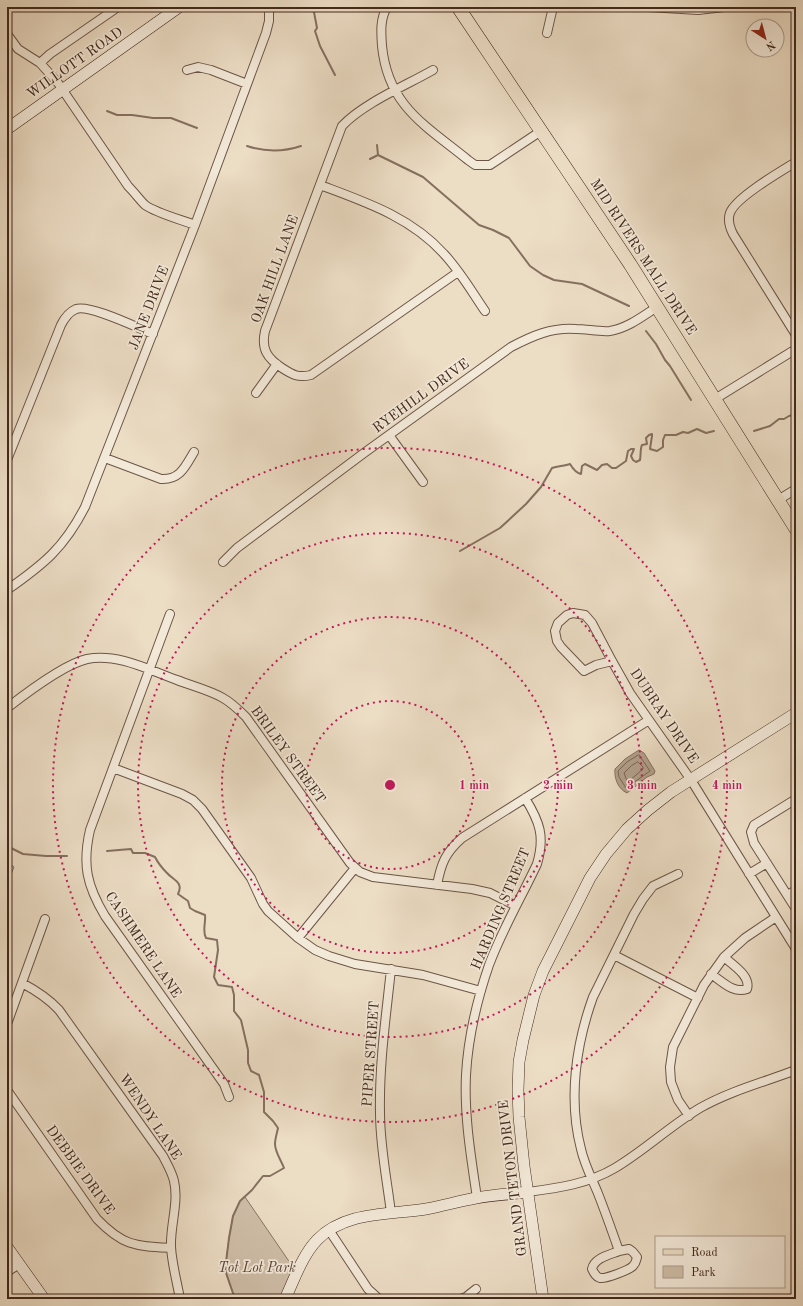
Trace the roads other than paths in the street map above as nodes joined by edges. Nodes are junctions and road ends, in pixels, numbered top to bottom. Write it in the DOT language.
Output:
graph roads {
  1 [pos="118,7"];
  2 [pos="179,7"];
  3 [pos="269,7"];
  4 [pos="387,7"];
  5 [pos="458,7"];
  6 [pos="553,7"];
  7 [pos="648,7"];
  8 [pos="724,7"];
  9 [pos="662,8"];
  10 [pos="547,33"];
  11 [pos="7,34"];
  12 [pos="40,64"];
  13 [pos="187,70"];
  14 [pos="433,70"];
  15 [pos="247,84"];
  16 [pos="63,90"];
  17 [pos="395,91"];
  18 [pos="7,129"];
  19 [pos="541,131"];
  20 [pos="795,164"];
  21 [pos="320,185"];
  22 [pos="195,225"];
  23 [pos="458,272"];
  24 [pos="657,308"];
  25 [pos="486,311"];
  26 [pos="153,334"];
  27 [pos="796,335"];
  28 [pos="796,349"];
  29 [pos="278,364"];
  30 [pos="256,393"];
  31 [pos="715,400"];
  32 [pos="389,435"];
  33 [pos="194,452"];
  34 [pos="105,458"];
  35 [pos="7,460"];
  36 [pos="423,482"];
  37 [pos="796,489"];
  38 [pos="778,500"];
  39 [pos="796,529"];
  40 [pos="223,562"];
  41 [pos="7,590"];
  42 [pos="170,614"];
  43 [pos="612,661"];
  44 [pos="150,670"];
  45 [pos="7,708"];
  46 [pos="796,713"];
  47 [pos="649,720"];
  48 [pos="113,768"];
  49 [pos="691,780"];
  50 [pos="525,798"];
  51 [pos="796,799"];
  52 [pos="767,863"];
  53 [pos="355,868"];
  54 [pos="678,874"];
  55 [pos="749,874"];
  56 [pos="437,885"];
  57 [pos="796,890"];
  58 [pos="788,895"];
  59 [pos="516,906"];
  60 [pos="796,909"];
  61 [pos="776,917"];
  62 [pos="45,919"];
  63 [pos="298,938"];
  64 [pos="796,949"];
  65 [pos="614,955"];
  66 [pos="724,957"];
  67 [pos="391,969"];
  68 [pos="711,974"];
  69 [pos="22,983"];
  70 [pos="481,991"];
  71 [pos="698,998"];
  72 [pos="7,1024"];
  73 [pos="796,1070"];
  74 [pos="7,1090"];
  75 [pos="230,1097"];
  76 [pos="689,1116"];
  77 [pos="592,1179"];
  78 [pos="528,1192"];
  79 [pos="477,1198"];
  80 [pos="391,1213"];
  81 [pos="329,1230"];
  82 [pos="7,1246"];
  83 [pos="171,1248"];
  84 [pos="619,1251"];
  85 [pos="19,1264"];
  86 [pos="7,1272"];
  87 [pos="476,1289"];
  88 [pos="44,1299"];
  89 [pos="180,1299"];
  90 [pos="285,1299"];
  91 [pos="379,1299"];
  92 [pos="461,1299"];
  93 [pos="543,1299"];
  1 -- 12 [label="street"];
  2 -- 16 [label="street, WILLOTT ROAD"];
  3 -- 15 [label="street, JANE DRIVE"];
  4 -- 17 [label="street"];
  5 -- 19 [label="main road, MID RIVERS MALL DRIVE"];
  6 -- 10 [label="street"];
  7 -- 9 [label="street"];
  8 -- 9 [label="street"];
  11 -- 12 [label="street"];
  12 -- 16 [label="street"];
  13 -- 15 [label="street"];
  14 -- 17 [label="street, OAK HILL LANE"];
  15 -- 22 [label="street, JANE DRIVE"];
  16 -- 18 [label="street, WILLOTT ROAD"];
  16 -- 22 [label="street"];
  17 -- 19 [label="street"];
  17 -- 21 [label="street, OAK HILL LANE"];
  19 -- 24 [label="main road, MID RIVERS MALL DRIVE"];
  20 -- 27 [label="street"];
  21 -- 23 [label="street"];
  21 -- 29 [label="street, OAK HILL LANE"];
  22 -- 26 [label="street, JANE DRIVE"];
  23 -- 25 [label="street"];
  23 -- 29 [label="street, OAK HILL LANE"];
  24 -- 31 [label="main road, MID RIVERS MALL DRIVE"];
  24 -- 32 [label="street, RYEHILL DRIVE"];
  26 -- 34 [label="street, JANE DRIVE"];
  26 -- 35 [label="street"];
  28 -- 31 [label="street"];
  29 -- 30 [label="street"];
  31 -- 38 [label="main road, MID RIVERS MALL DRIVE"];
  32 -- 36 [label="street"];
  32 -- 40 [label="street, RYEHILL DRIVE"];
  33 -- 34 [label="street"];
  34 -- 41 [label="street, JANE DRIVE"];
  37 -- 38 [label="street"];
  38 -- 39 [label="main road, MID RIVERS MALL DRIVE"];
  42 -- 44 [label="street, CASHMERE LANE"];
  43 -- 43 [label="street, DUBRAY DRIVE"];
  43 -- 47 [label="street, DUBRAY DRIVE"];
  44 -- 45 [label="street, BRILEY STREET"];
  44 -- 48 [label="street, CASHMERE LANE"];
  44 -- 53 [label="street, BRILEY STREET"];
  46 -- 49 [label="street, GRAND TETON DRIVE"];
  47 -- 49 [label="street, DUBRAY DRIVE"];
  47 -- 50 [label="street"];
  48 -- 63 [label="street"];
  48 -- 75 [label="street, CASHMERE LANE"];
  49 -- 55 [label="street, DUBRAY DRIVE"];
  49 -- 78 [label="street, GRAND TETON DRIVE"];
  50 -- 56 [label="street"];
  50 -- 59 [label="street, HARDING STREET"];
  51 -- 52 [label="street"];
  52 -- 55 [label="street"];
  52 -- 58 [label="street"];
  53 -- 56 [label="street, BRILEY STREET"];
  53 -- 63 [label="street"];
  54 -- 65 [label="street"];
  55 -- 61 [label="street, DUBRAY DRIVE"];
  56 -- 59 [label="street, BRILEY STREET"];
  57 -- 58 [label="street"];
  58 -- 60 [label="street"];
  59 -- 70 [label="street, HARDING STREET"];
  61 -- 64 [label="street, DUBRAY DRIVE"];
  61 -- 66 [label="street"];
  62 -- 69 [label="street"];
  63 -- 67 [label="street"];
  65 -- 71 [label="street"];
  65 -- 77 [label="street"];
  66 -- 68 [label="street"];
  66 -- 68 [label="street"];
  67 -- 70 [label="street"];
  67 -- 80 [label="street, PIPER STREET"];
  68 -- 71 [label="street"];
  69 -- 72 [label="street"];
  69 -- 83 [label="street, WENDY LANE"];
  70 -- 79 [label="street, HARDING STREET"];
  71 -- 76 [label="street"];
  73 -- 76 [label="street"];
  74 -- 83 [label="street, DEBBIE DRIVE"];
  76 -- 77 [label="street"];
  77 -- 78 [label="street"];
  77 -- 84 [label="street"];
  78 -- 79 [label="street"];
  78 -- 93 [label="street, GRAND TETON DRIVE"];
  79 -- 80 [label="street"];
  80 -- 81 [label="street"];
  81 -- 90 [label="street"];
  81 -- 91 [label="street"];
  82 -- 85 [label="street"];
  83 -- 89 [label="street, WENDY LANE"];
  84 -- 84 [label="street"];
  85 -- 86 [label="street"];
  85 -- 88 [label="street"];
  87 -- 92 [label="street"];
}
